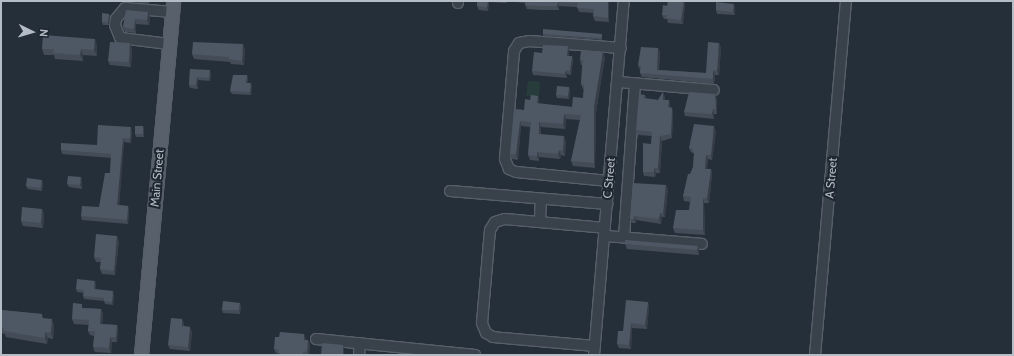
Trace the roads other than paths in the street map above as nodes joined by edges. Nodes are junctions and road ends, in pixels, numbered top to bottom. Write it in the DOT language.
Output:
graph roads {
  1 [pos="624,1"];
  2 [pos="846,1"];
  3 [pos="173,6"];
  4 [pos="169,44"];
  5 [pos="621,48"];
  6 [pos="618,82"];
  7 [pos="635,83"];
  8 [pos="714,90"];
  9 [pos="612,151"];
  10 [pos="630,152"];
  11 [pos="610,167"];
  12 [pos="629,168"];
  13 [pos="609,181"];
  14 [pos="450,191"];
  15 [pos="542,199"];
  16 [pos="607,204"];
  17 [pos="540,222"];
  18 [pos="605,232"];
  19 [pos="624,237"];
  20 [pos="702,244"];
  21 [pos="316,340"];
  22 [pos="360,343"];
  23 [pos="594,351"];
  24 [pos="458,354"];
  25 [pos="141,355"];
  26 [pos="360,355"];
  27 [pos="475,355"];
  28 [pos="815,355"];
  1 -- 5 [label="street, C Street"];
  2 -- 28 [label="street, A Street"];
  3 -- 4 [label="main road, Main Street"];
  3 -- 4 [label="street"];
  4 -- 25 [label="main road, Main Street"];
  5 -- 6 [label="street, C Street"];
  5 -- 13 [label="street"];
  6 -- 7 [label="street"];
  6 -- 9 [label="street, C Street"];
  7 -- 8 [label="street"];
  7 -- 10 [label="street"];
  9 -- 10 [label="street"];
  9 -- 11 [label="street, C Street"];
  10 -- 12 [label="street"];
  11 -- 12 [label="street"];
  11 -- 13 [label="street, C Street"];
  12 -- 19 [label="street"];
  13 -- 16 [label="street, C Street"];
  14 -- 15 [label="street"];
  15 -- 16 [label="street"];
  15 -- 17 [label="street"];
  16 -- 18 [label="street, C Street"];
  17 -- 18 [label="street"];
  17 -- 23 [label="street"];
  18 -- 19 [label="street"];
  18 -- 23 [label="street, C Street"];
  19 -- 20 [label="street"];
  21 -- 22 [label="street"];
  22 -- 24 [label="street"];
  22 -- 26 [label="street"];
  24 -- 27 [label="street"];
}
